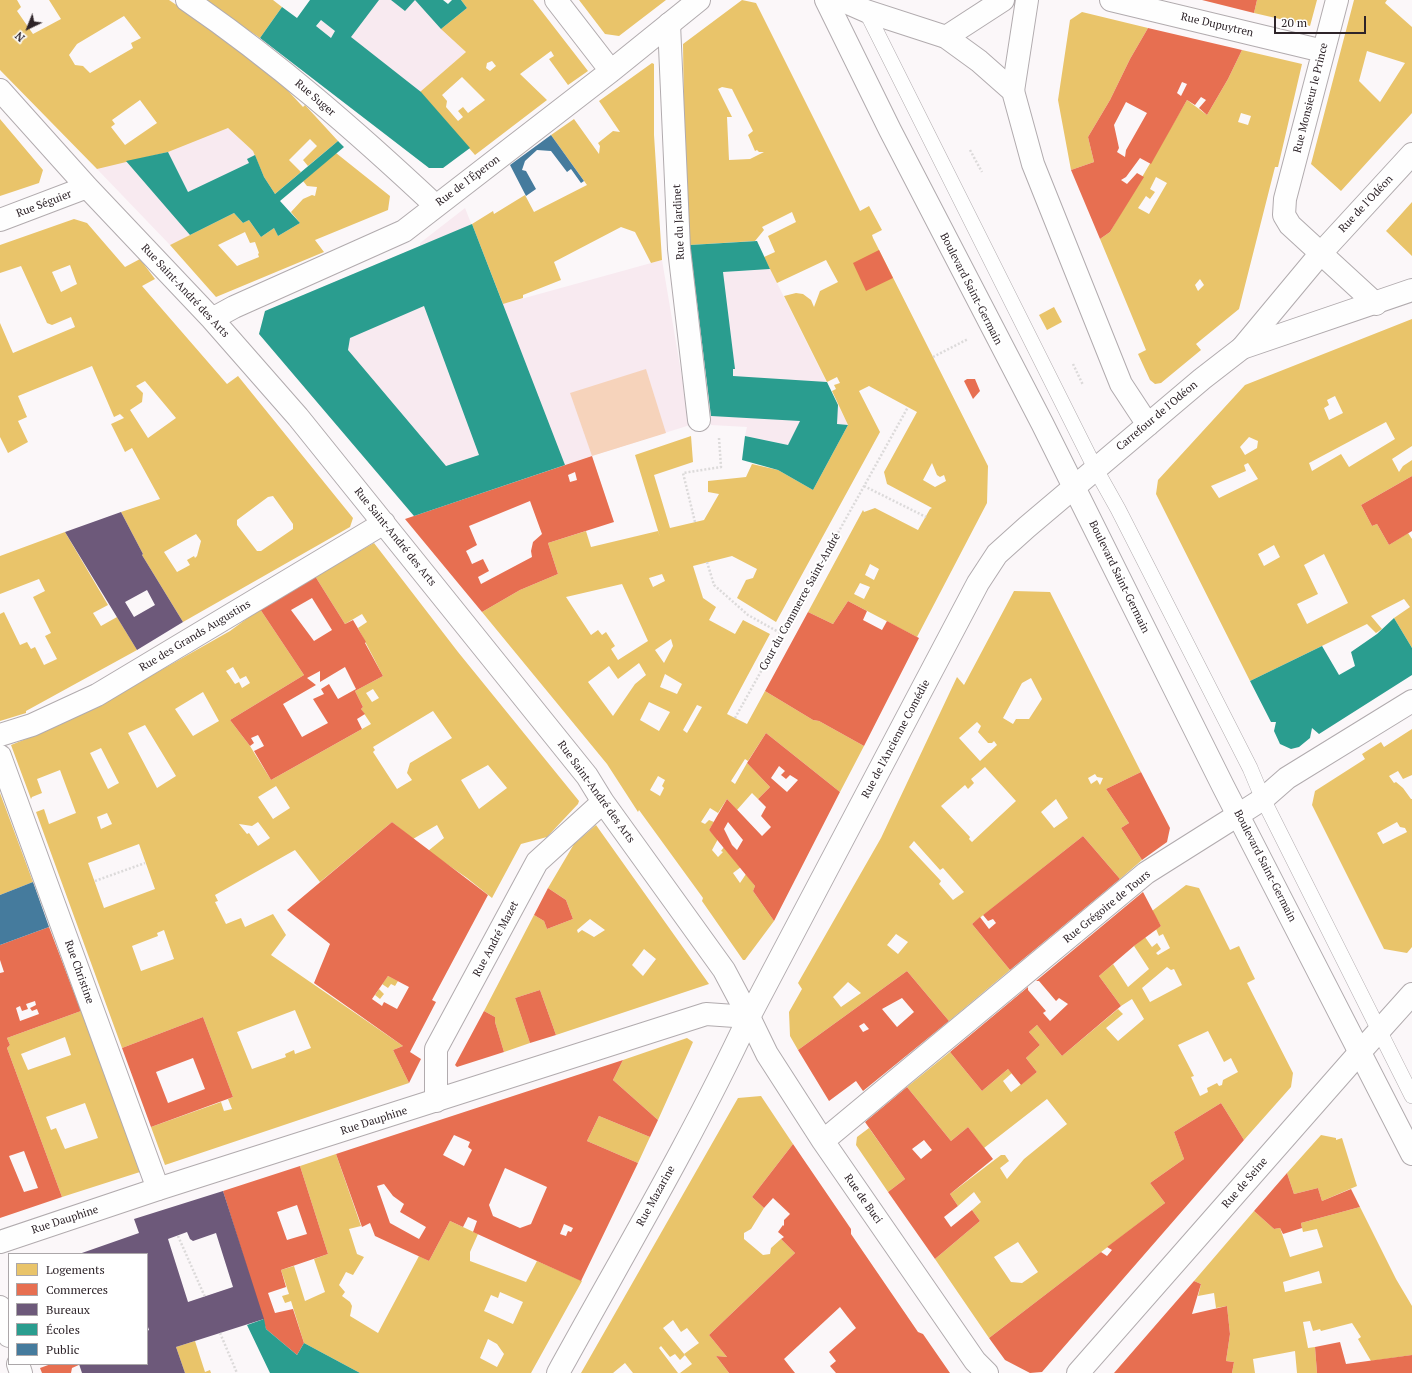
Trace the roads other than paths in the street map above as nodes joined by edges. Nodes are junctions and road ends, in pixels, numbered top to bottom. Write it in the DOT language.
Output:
graph roads {
  1 [pos="187,0"];
  2 [pos="556,0"];
  3 [pos="699,0"];
  4 [pos="826,0"];
  5 [pos="840,0"];
  6 [pos="1003,0"];
  7 [pos="1027,0"];
  8 [pos="1111,0"];
  9 [pos="1337,0"];
  10 [pos="863,5"];
  11 [pos="669,24"];
  12 [pos="946,37"];
  13 [pos="1323,51"];
  14 [pos="611,71"];
  15 [pos="0,90"];
  16 [pos="1013,91"];
  17 [pos="1412,154"];
  18 [pos="87,187"];
  19 [pos="436,206"];
  20 [pos="0,220"];
  21 [pos="1321,253"];
  22 [pos="1412,290"];
  23 [pos="1376,304"];
  24 [pos="212,319"];
  25 [pos="1242,348"];
  26 [pos="699,420"];
  27 [pos="1148,425"];
  28 [pos="1095,468"];
  29 [pos="1074,486"];
  30 [pos="384,523"];
  31 [pos="1412,701"];
  32 [pos="0,735"];
  33 [pos="0,756"];
  34 [pos="1263,798"];
  35 [pos="604,802"];
  36 [pos="1238,815"];
  37 [pos="1412,994"];
  38 [pos="749,1017"];
  39 [pos="1379,1031"];
  40 [pos="1360,1052"];
  41 [pos="1412,1096"];
  42 [pos="436,1101"];
  43 [pos="823,1141"];
  44 [pos="1412,1154"];
  45 [pos="158,1189"];
  46 [pos="0,1242"];
  47 [pos="0,1307"];
  48 [pos="8,1333"];
  49 [pos="558,1373"];
  50 [pos="988,1373"];
  51 [pos="1078,1373"];
  1 -- 19 [label="street, Rue Suger"];
  2 -- 14 [label="street"];
  3 -- 11 [label="street, Rue de l'Éperon"];
  4 -- 29 [label="street, Boulevard Saint-Germain"];
  5 -- 10 [label="street"];
  6 -- 12 [label="street"];
  7 -- 16 [label="street"];
  8 -- 13 [label="street, Rue Dupuytren"];
  9 -- 13 [label="street, Rue Monsieur le Prince"];
  10 -- 12 [label="street"];
  10 -- 28 [label="lane"];
  11 -- 14 [label="street, Rue de l'Éperon"];
  11 -- 26 [label="street, Rue du Jardinet"];
  12 -- 16 [label="street"];
  13 -- 21 [label="street, Rue Monsieur le Prince"];
  14 -- 19 [label="street, Rue de l'Éperon"];
  15 -- 18 [label="street, Rue Saint-André des Arts"];
  16 -- 27 [label="street"];
  17 -- 21 [label="street, Rue de l'Odéon"];
  18 -- 20 [label="street, Rue Séguier"];
  18 -- 24 [label="street, Rue Saint-André des Arts"];
  19 -- 24 [label="street, Rue de l'Éperon"];
  21 -- 23 [label="street"];
  21 -- 25 [label="street, Carrefour de l'Odéon"];
  22 -- 23 [label="street, Carrefour de l'Odéon"];
  23 -- 25 [label="street, Carrefour de l'Odéon"];
  24 -- 30 [label="street, Rue Saint-André des Arts"];
  25 -- 27 [label="street, Carrefour de l'Odéon"];
  27 -- 28 [label="street, Carrefour de l'Odéon"];
  28 -- 29 [label="street, Carrefour de l'Odéon"];
  28 -- 34 [label="lane"];
  29 -- 36 [label="street, Boulevard Saint-Germain"];
  29 -- 38 [label="street, Rue de l'Ancienne Comédie"];
  30 -- 32 [label="street, Rue des Grands Augustins"];
  30 -- 35 [label="street, Rue Saint-André des Arts"];
  31 -- 34 [label="street, Rue Grégoire de Tours"];
  33 -- 45 [label="street, Rue Christine"];
  34 -- 36 [label="street, Rue Grégoire de Tours"];
  34 -- 39 [label="lane"];
  35 -- 38 [label="street, Rue Saint-André des Arts"];
  35 -- 42 [label="street, Rue André Mazet"];
  36 -- 40 [label="street, Boulevard Saint-Germain"];
  36 -- 43 [label="street, Rue Grégoire de Tours"];
  37 -- 39 [label="street, Rue de Seine"];
  38 -- 42 [label="street, Rue Dauphine"];
  38 -- 43 [label="street, Rue de Buci"];
  38 -- 49 [label="street, Rue Mazarine"];
  39 -- 40 [label="street, Rue de Seine"];
  39 -- 41 [label="lane"];
  40 -- 44 [label="street, Boulevard Saint-Germain"];
  40 -- 51 [label="street, Rue de Seine"];
  42 -- 45 [label="street, Rue Dauphine"];
  43 -- 50 [label="street, Rue de Buci"];
  45 -- 46 [label="street, Rue Dauphine"];
  47 -- 48 [label="street"];
}
